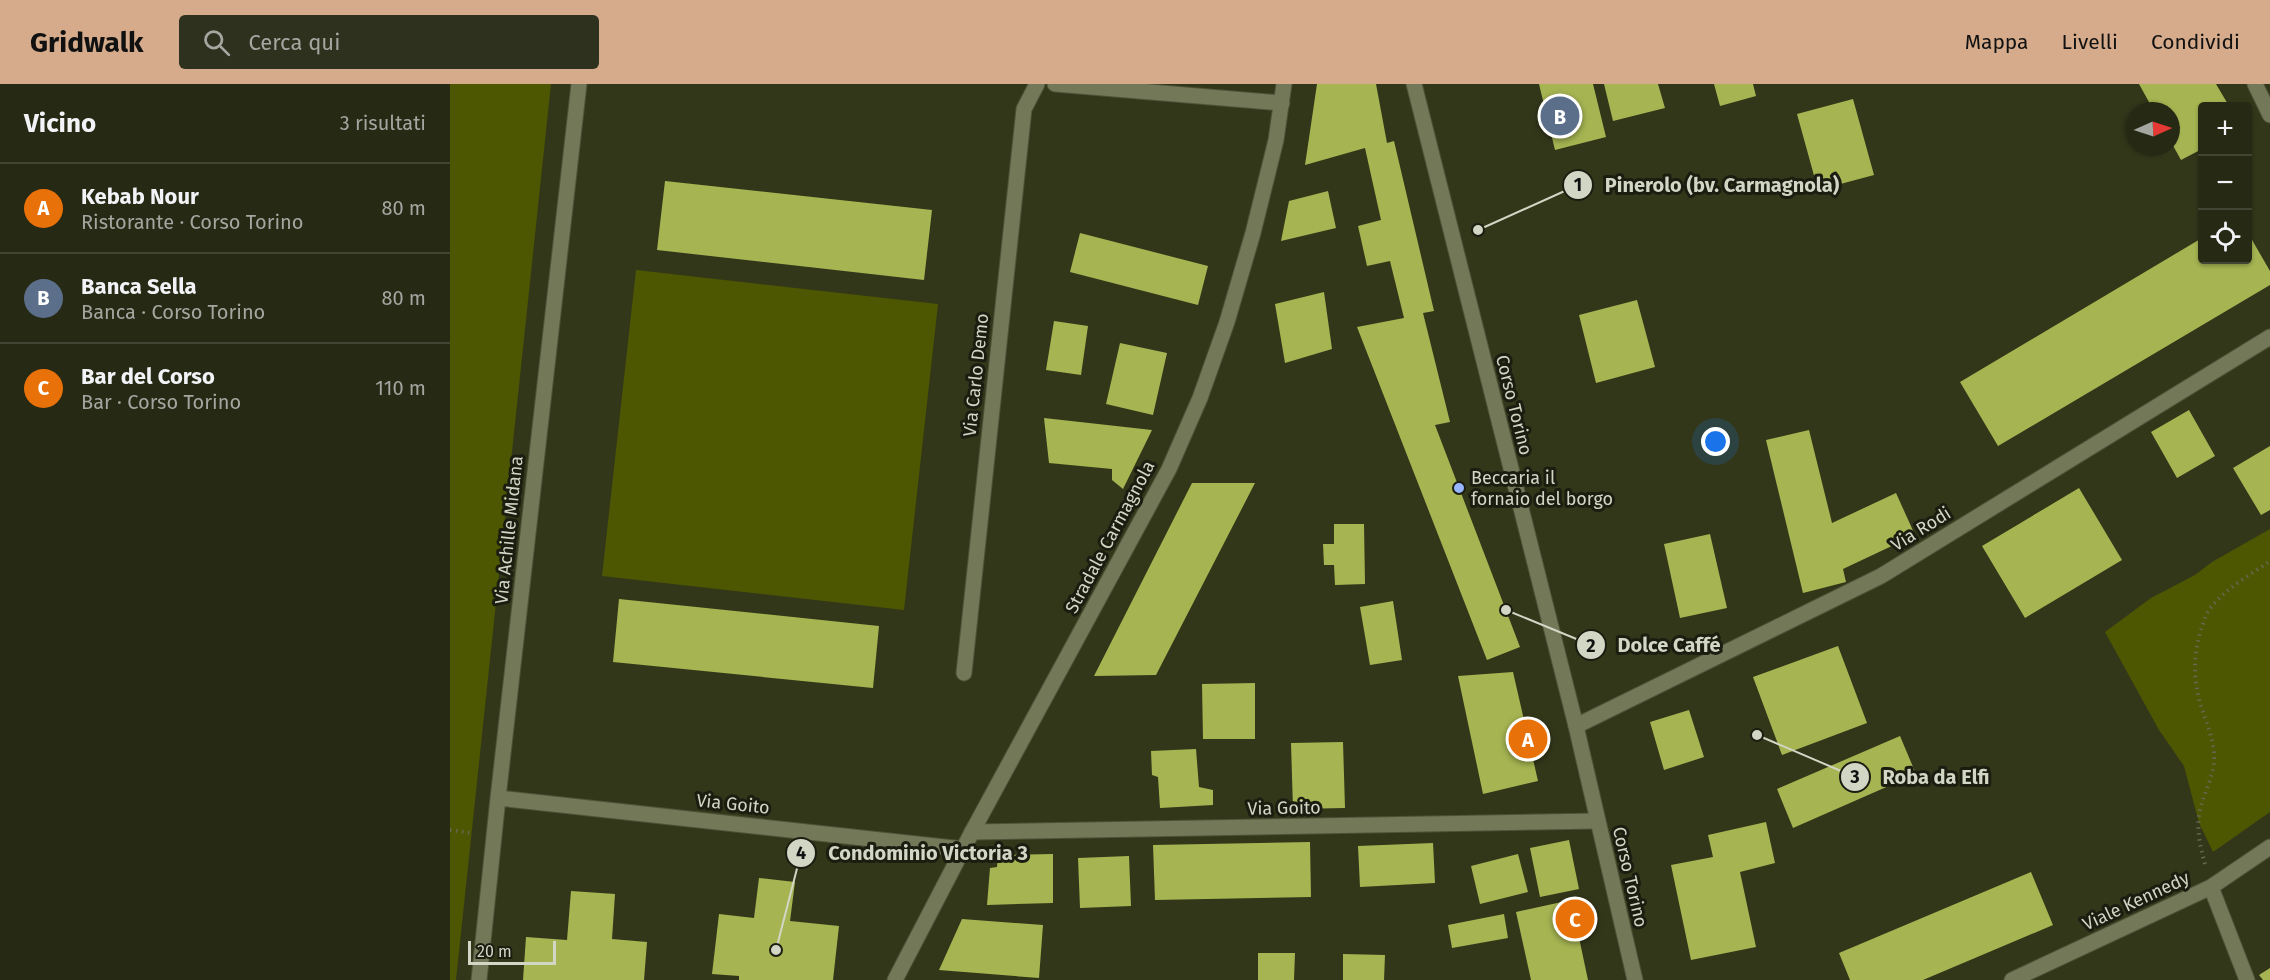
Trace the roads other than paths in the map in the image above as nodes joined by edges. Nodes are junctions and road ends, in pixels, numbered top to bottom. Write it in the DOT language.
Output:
graph roads {
  1 [pos="579,84"];
  2 [pos="1037,84"];
  3 [pos="1055,84"];
  4 [pos="1284,84"];
  5 [pos="1414,84"];
  6 [pos="2255,84"];
  7 [pos="1282,103"];
  8 [pos="2270,115"];
  9 [pos="2270,337"];
  10 [pos="964,673"];
  11 [pos="1576,726"];
  12 [pos="498,798"];
  13 [pos="1597,821"];
  14 [pos="972,832"];
  15 [pos="2270,847"];
  16 [pos="963,849"];
  17 [pos="2211,887"];
  18 [pos="479,980"];
  19 [pos="895,980"];
  20 [pos="1635,980"];
  21 [pos="2012,980"];
  22 [pos="2247,980"];
  1 -- 12 [label="street, Via Achille Midana"];
  2 -- 10 [label="street, Via Carlo Demo"];
  3 -- 7 [label="street"];
  4 -- 7 [label="street, Stradale Carmagnola"];
  5 -- 11 [label="street, Corso Torino"];
  6 -- 8 [label="street"];
  7 -- 14 [label="street, Stradale Carmagnola"];
  9 -- 11 [label="street, Via Rodi"];
  11 -- 13 [label="street, Corso Torino"];
  12 -- 16 [label="street, Via Goito"];
  12 -- 18 [label="street, Via Achille Midana"];
  13 -- 14 [label="street, Via Goito"];
  13 -- 20 [label="street, Corso Torino"];
  14 -- 16 [label="street, Stradale Carmagnola"];
  15 -- 17 [label="street, Viale Kennedy"];
  16 -- 19 [label="street, Stradale Carmagnola"];
  17 -- 21 [label="street, Viale Kennedy"];
  17 -- 22 [label="street"];
}
